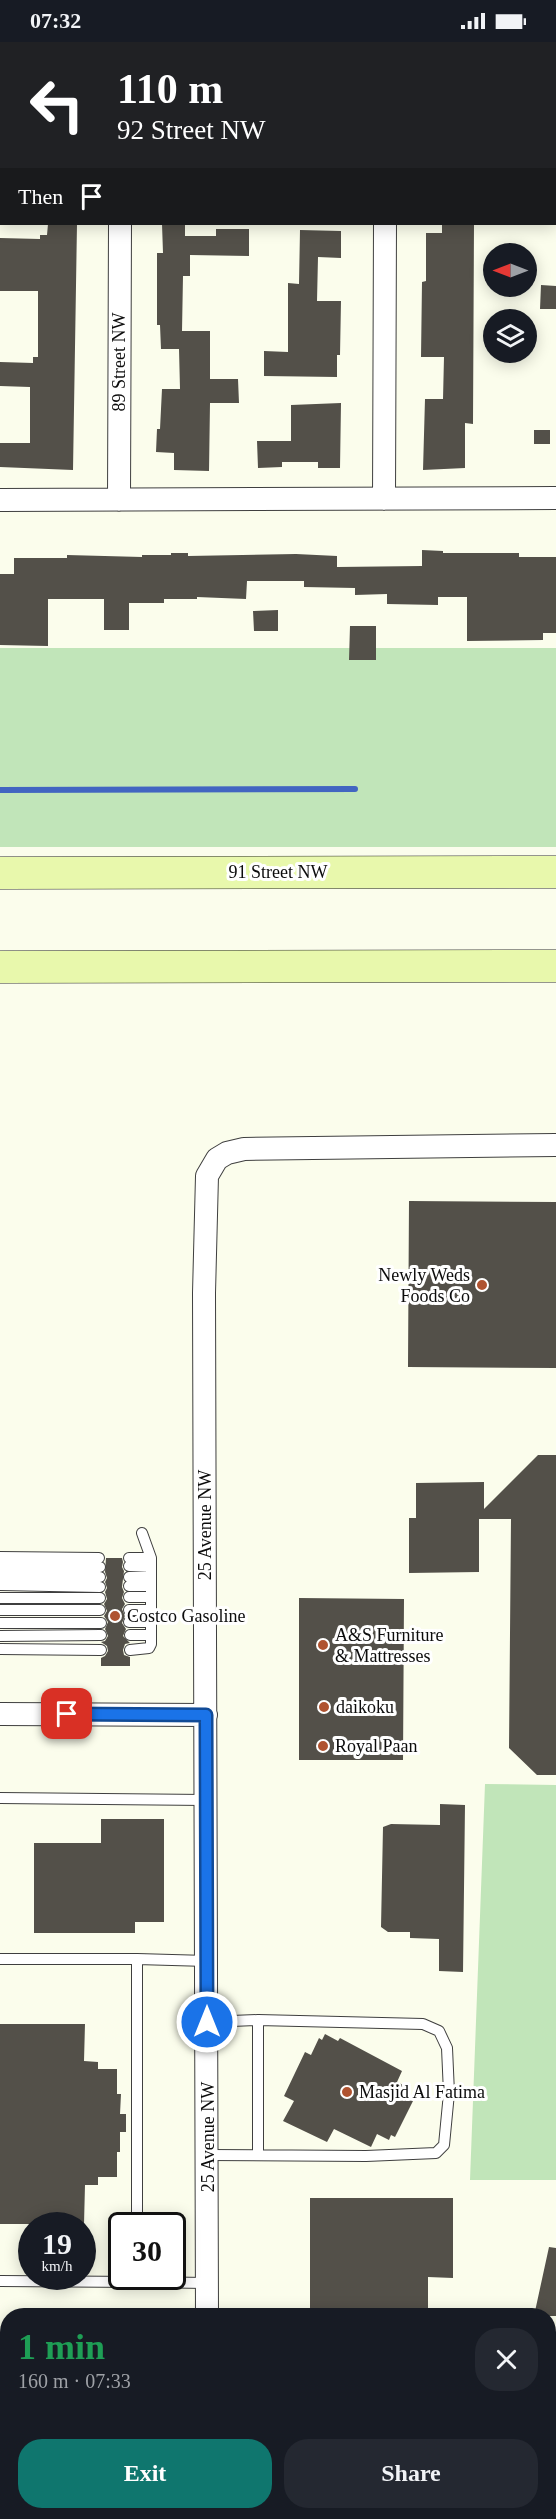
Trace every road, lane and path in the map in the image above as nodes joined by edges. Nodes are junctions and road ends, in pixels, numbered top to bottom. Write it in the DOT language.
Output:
graph roads {
  1 [pos="120,225"];
  2 [pos="385,225"];
  3 [pos="556,498"];
  4 [pos="384,499"];
  5 [pos="0,500"];
  6 [pos="119,500"];
  7 [pos="556,872"];
  8 [pos="0,873"];
  9 [pos="556,946"];
  10 [pos="414,966"];
  11 [pos="556,966"];
  12 [pos="0,967"];
  13 [pos="556,1145"];
  14 [pos="142,1533"];
  15 [pos="0,1557"];
  16 [pos="0,1566"];
  17 [pos="0,1576"];
  18 [pos="100,1577"];
  19 [pos="129,1577"];
  20 [pos="151,1577"];
  21 [pos="0,1585"];
  22 [pos="0,1598"];
  23 [pos="0,1610"];
  24 [pos="100,1610"];
  25 [pos="129,1610"];
  26 [pos="150,1610"];
  27 [pos="129,1622"];
  28 [pos="150,1622"];
  29 [pos="0,1623"];
  30 [pos="101,1623"];
  31 [pos="101,1635"];
  32 [pos="129,1635"];
  33 [pos="150,1635"];
  34 [pos="0,1636"];
  35 [pos="0,1649"];
  36 [pos="101,1650"];
  37 [pos="129,1650"];
  38 [pos="0,1714"];
  39 [pos="206,1715"];
  40 [pos="0,1798"];
  41 [pos="206,1800"];
  42 [pos="0,1959"];
  43 [pos="137,1959"];
  44 [pos="207,1961"];
  45 [pos="258,2020"];
  46 [pos="207,2022"];
  47 [pos="208,2155"];
  48 [pos="258,2155"];
  49 [pos="137,2212"];
  50 [pos="108,2280"];
  51 [pos="0,2281"];
  52 [pos="186,2282"];
  53 [pos="207,2283"];
  54 [pos="207,2308"];
  1 -- 6 [label="street, 89 Street NW"];
  2 -- 4 [label="street"];
  3 -- 4 [label="street"];
  4 -- 6 [label="street"];
  5 -- 6 [label="street"];
  7 -- 8 [label="main road, 91 Street NW"];
  9 -- 10 [label="main road"];
  10 -- 11 [label="main road"];
  10 -- 12 [label="main road"];
  13 -- 39 [label="street, 25 Avenue NW"];
  14 -- 20 [label="lane"];
  15 -- 18 [label="lane"];
  16 -- 18 [label="lane"];
  17 -- 18 [label="lane"];
  18 -- 21 [label="lane"];
  18 -- 22 [label="lane"];
  19 -- 20 [label="lane"];
  19 -- 20 [label="lane"];
  19 -- 20 [label="lane"];
  20 -- 26 [label="lane"];
  23 -- 24 [label="lane"];
  25 -- 26 [label="lane"];
  26 -- 28 [label="lane"];
  27 -- 28 [label="lane"];
  28 -- 33 [label="lane"];
  29 -- 30 [label="lane"];
  31 -- 34 [label="lane"];
  32 -- 33 [label="lane"];
  33 -- 37 [label="lane"];
  35 -- 36 [label="lane"];
  38 -- 39 [label="street"];
  39 -- 41 [label="street, 25 Avenue NW"];
  40 -- 41 [label="lane"];
  41 -- 44 [label="street, 25 Avenue NW"];
  42 -- 43 [label="lane"];
  43 -- 44 [label="lane"];
  43 -- 49 [label="lane"];
  44 -- 46 [label="street, 25 Avenue NW"];
  45 -- 46 [label="lane"];
  45 -- 48 [label="lane"];
  45 -- 48 [label="lane"];
  46 -- 47 [label="street, 25 Avenue NW"];
  47 -- 48 [label="lane"];
  47 -- 53 [label="street, 25 Avenue NW"];
  50 -- 51 [label="lane"];
  52 -- 53 [label="lane"];
  53 -- 54 [label="street, 25 Avenue NW"];
}
